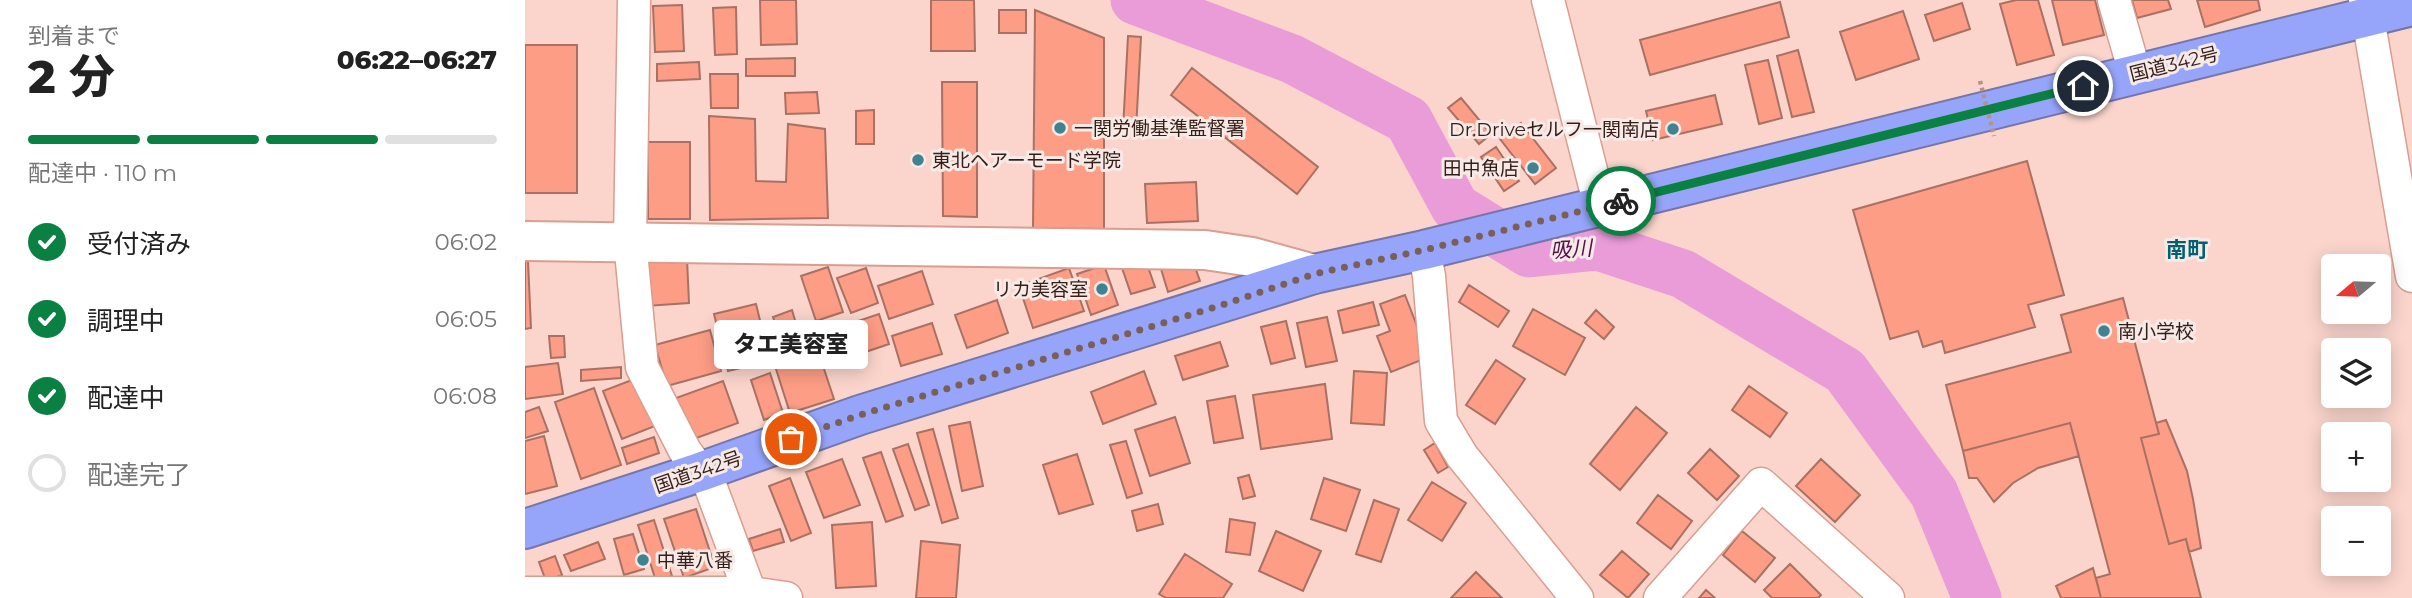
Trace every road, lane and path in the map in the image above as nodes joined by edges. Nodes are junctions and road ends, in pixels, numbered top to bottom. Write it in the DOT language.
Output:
graph roads {
  1 [pos="634,0"];
  2 [pos="1548,0"];
  3 [pos="2114,0"];
  4 [pos="2412,6"];
  5 [pos="2368,8"];
  6 [pos="2135,73"];
  7 [pos="1979,81"];
  8 [pos="1994,136"];
  9 [pos="1600,206"];
  10 [pos="2409,238"];
  11 [pos="631,241"];
  12 [pos="525,242"];
  13 [pos="1440,246"];
  14 [pos="1314,274"];
  15 [pos="2412,276"];
  16 [pos="699,472"];
  17 [pos="525,529"];
  18 [pos="525,593"];
  19 [pos="750,593"];
  20 [pos="786,598"];
  21 [pos="1577,598"];
  22 [pos="1660,598"];
  23 [pos="1888,598"];
  1 -- 11 [label="street"];
  2 -- 9 [label="street"];
  3 -- 6 [label="street"];
  4 -- 5 [label="highway, 国道342号"];
  5 -- 6 [label="highway, 国道342号"];
  5 -- 10 [label="street"];
  6 -- 9 [label="highway, 国道342号"];
  7 -- 8 [label="path, bridge"];
  9 -- 13 [label="highway, 国道342号"];
  10 -- 15 [label="street"];
  11 -- 12 [label="street"];
  11 -- 14 [label="street"];
  11 -- 16 [label="street"];
  13 -- 14 [label="highway, 国道342号"];
  13 -- 21 [label="street"];
  14 -- 16 [label="highway, 国道342号"];
  16 -- 17 [label="highway, 国道342号"];
  16 -- 19 [label="street"];
  18 -- 19 [label="street"];
  19 -- 20 [label="street"];
  22 -- 23 [label="street"];
}
